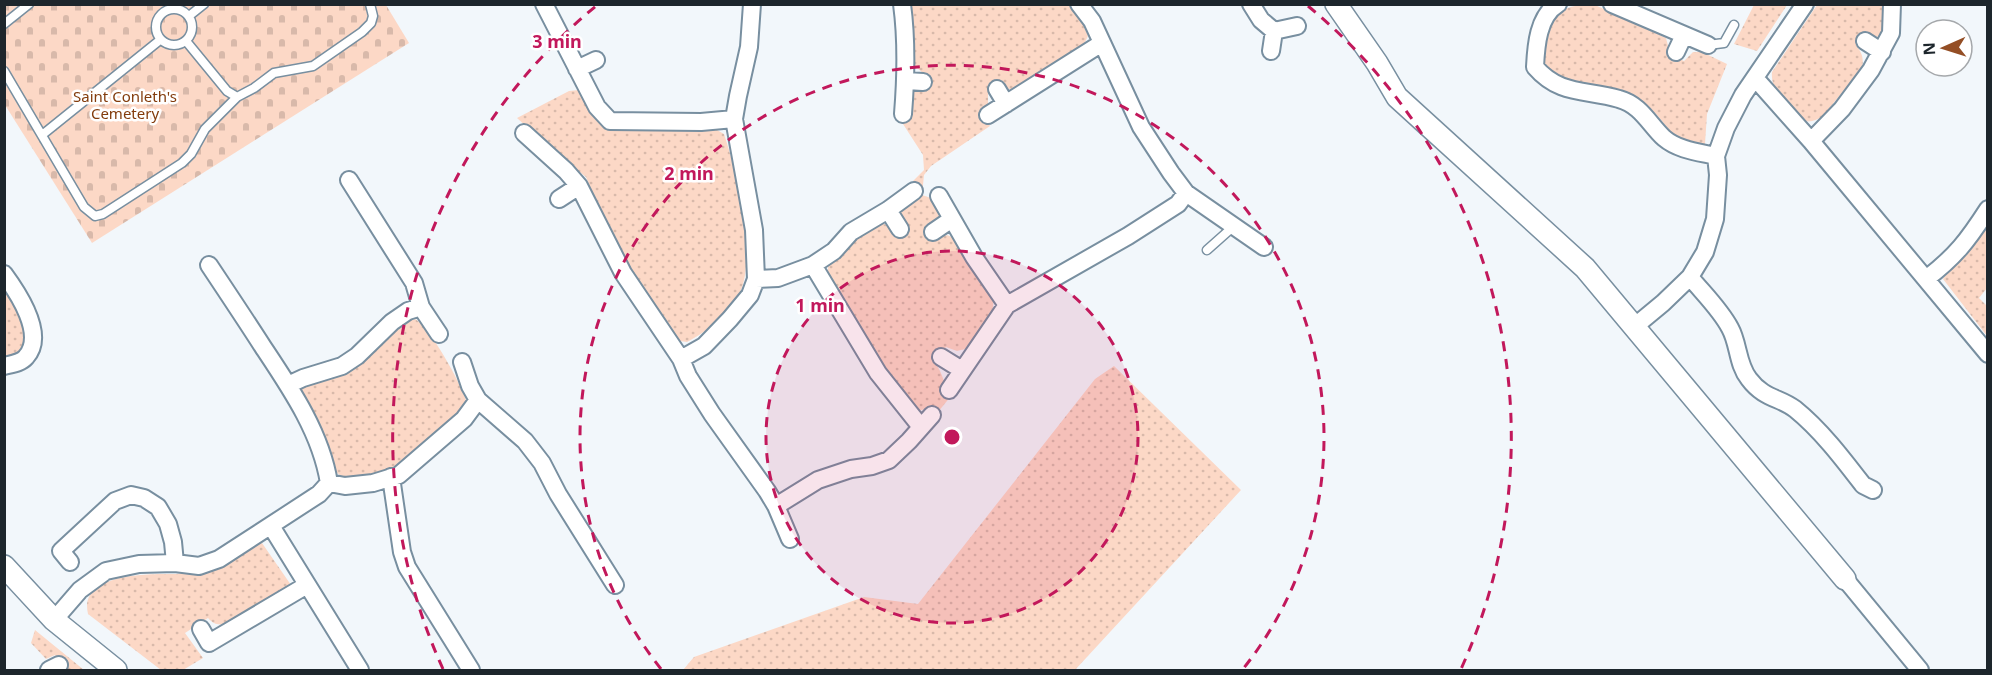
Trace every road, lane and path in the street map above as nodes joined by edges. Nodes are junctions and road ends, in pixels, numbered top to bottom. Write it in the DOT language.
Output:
graph roads {
  1 [pos="28,4"];
  2 [pos="156,4"];
  3 [pos="204,4"];
  4 [pos="370,4"];
  5 [pos="544,4"];
  6 [pos="752,4"];
  7 [pos="902,4"];
  8 [pos="1079,4"];
  9 [pos="1251,4"];
  10 [pos="1336,4"];
  11 [pos="1558,4"];
  12 [pos="1612,4"];
  13 [pos="1805,4"];
  14 [pos="1892,4"];
  15 [pos="163,12"];
  16 [pos="189,16"];
  17 [pos="4,24"];
  18 [pos="1734,24"];
  19 [pos="1296,26"];
  20 [pos="1274,31"];
  21 [pos="1684,35"];
  22 [pos="160,40"];
  23 [pos="186,41"];
  24 [pos="1865,41"];
  25 [pos="1102,43"];
  26 [pos="1708,45"];
  27 [pos="1271,51"];
  28 [pos="1676,52"];
  29 [pos="1882,52"];
  30 [pos="596,60"];
  31 [pos="578,69"];
  32 [pos="4,70"];
  33 [pos="1755,78"];
  34 [pos="906,81"];
  35 [pos="923,82"];
  36 [pos="997,89"];
  37 [pos="237,98"];
  38 [pos="1006,104"];
  39 [pos="903,114"];
  40 [pos="988,115"];
  41 [pos="734,119"];
  42 [pos="524,133"];
  43 [pos="42,135"];
  44 [pos="1810,141"];
  45 [pos="1716,156"];
  46 [pos="349,180"];
  47 [pos="579,186"];
  48 [pos="914,191"];
  49 [pos="1186,193"];
  50 [pos="939,196"];
  51 [pos="559,199"];
  52 [pos="1988,209"];
  53 [pos="888,210"];
  54 [pos="952,219"];
  55 [pos="1234,226"];
  56 [pos="900,229"];
  57 [pos="933,232"];
  58 [pos="1264,248"];
  59 [pos="1207,250"];
  60 [pos="209,265"];
  61 [pos="813,266"];
  62 [pos="4,274"];
  63 [pos="1690,277"];
  64 [pos="756,279"];
  65 [pos="1926,279"];
  66 [pos="1007,305"];
  67 [pos="421,307"];
  68 [pos="1634,327"];
  69 [pos="439,334"];
  70 [pos="1988,354"];
  71 [pos="941,357"];
  72 [pos="681,359"];
  73 [pos="462,362"];
  74 [pos="4,366"];
  75 [pos="962,370"];
  76 [pos="288,385"];
  77 [pos="949,390"];
  78 [pos="478,400"];
  79 [pos="391,477"];
  80 [pos="329,483"];
  81 [pos="1873,490"];
  82 [pos="776,506"];
  83 [pos="271,526"];
  84 [pos="790,539"];
  85 [pos="70,562"];
  86 [pos="175,563"];
  87 [pos="4,567"];
  88 [pos="1845,579"];
  89 [pos="307,585"];
  90 [pos="615,585"];
  91 [pos="54,620"];
  92 [pos="201,629"];
  93 [pos="116,670"];
  94 [pos="360,670"];
  95 [pos="471,670"];
  96 [pos="1920,670"];
  1 -- 17 [label="lane"];
  2 -- 15 [label="lane"];
  3 -- 16 [label="lane"];
  4 -- 37 [label="lane"];
  5 -- 31 [label="street"];
  6 -- 41 [label="street"];
  7 -- 34 [label="street"];
  8 -- 25 [label="street"];
  9 -- 20 [label="street"];
  10 -- 68 [label="street"];
  11 -- 45 [label="street"];
  12 -- 21 [label="street"];
  13 -- 33 [label="street"];
  14 -- 29 [label="street"];
  15 -- 16 [label="lane"];
  15 -- 22 [label="lane"];
  16 -- 23 [label="lane"];
  18 -- 26 [label="lane"];
  19 -- 20 [label="street"];
  20 -- 27 [label="street"];
  21 -- 26 [label="street"];
  21 -- 28 [label="street"];
  22 -- 23 [label="lane"];
  22 -- 43 [label="lane"];
  23 -- 37 [label="lane"];
  24 -- 29 [label="street"];
  25 -- 38 [label="street"];
  25 -- 49 [label="street"];
  29 -- 44 [label="street"];
  30 -- 31 [label="street"];
  31 -- 41 [label="street"];
  32 -- 43 [label="lane"];
  33 -- 44 [label="street"];
  33 -- 45 [label="street"];
  34 -- 35 [label="street"];
  34 -- 39 [label="street"];
  36 -- 38 [label="street"];
  37 -- 43 [label="lane"];
  38 -- 40 [label="street"];
  41 -- 64 [label="street"];
  42 -- 47 [label="street"];
  44 -- 65 [label="street"];
  45 -- 63 [label="street"];
  46 -- 67 [label="street"];
  47 -- 51 [label="street"];
  47 -- 72 [label="street"];
  48 -- 53 [label="street"];
  49 -- 55 [label="street"];
  49 -- 66 [label="street"];
  50 -- 54 [label="street"];
  52 -- 65 [label="street"];
  53 -- 56 [label="street"];
  53 -- 61 [label="street"];
  54 -- 57 [label="street"];
  54 -- 66 [label="street"];
  55 -- 58 [label="street"];
  55 -- 59 [label="lane"];
  60 -- 76 [label="street"];
  61 -- 64 [label="street"];
  61 -- 82 [label="street"];
  62 -- 74 [label="street"];
  63 -- 68 [label="street"];
  63 -- 81 [label="street"];
  64 -- 72 [label="street"];
  65 -- 70 [label="street"];
  66 -- 75 [label="street"];
  67 -- 69 [label="street"];
  67 -- 76 [label="street"];
  68 -- 88 [label="street"];
  71 -- 75 [label="street"];
  72 -- 82 [label="street"];
  73 -- 78 [label="street"];
  75 -- 77 [label="street"];
  76 -- 80 [label="street"];
  78 -- 79 [label="street"];
  78 -- 90 [label="street"];
  79 -- 80 [label="street"];
  79 -- 95 [label="street"];
  80 -- 83 [label="street"];
  82 -- 84 [label="street"];
  83 -- 86 [label="street"];
  83 -- 89 [label="street"];
  85 -- 86 [label="street"];
  86 -- 91 [label="street"];
  87 -- 91 [label="street"];
  88 -- 96 [label="street"];
  89 -- 92 [label="street"];
  89 -- 94 [label="street"];
  91 -- 93 [label="street"];
}
